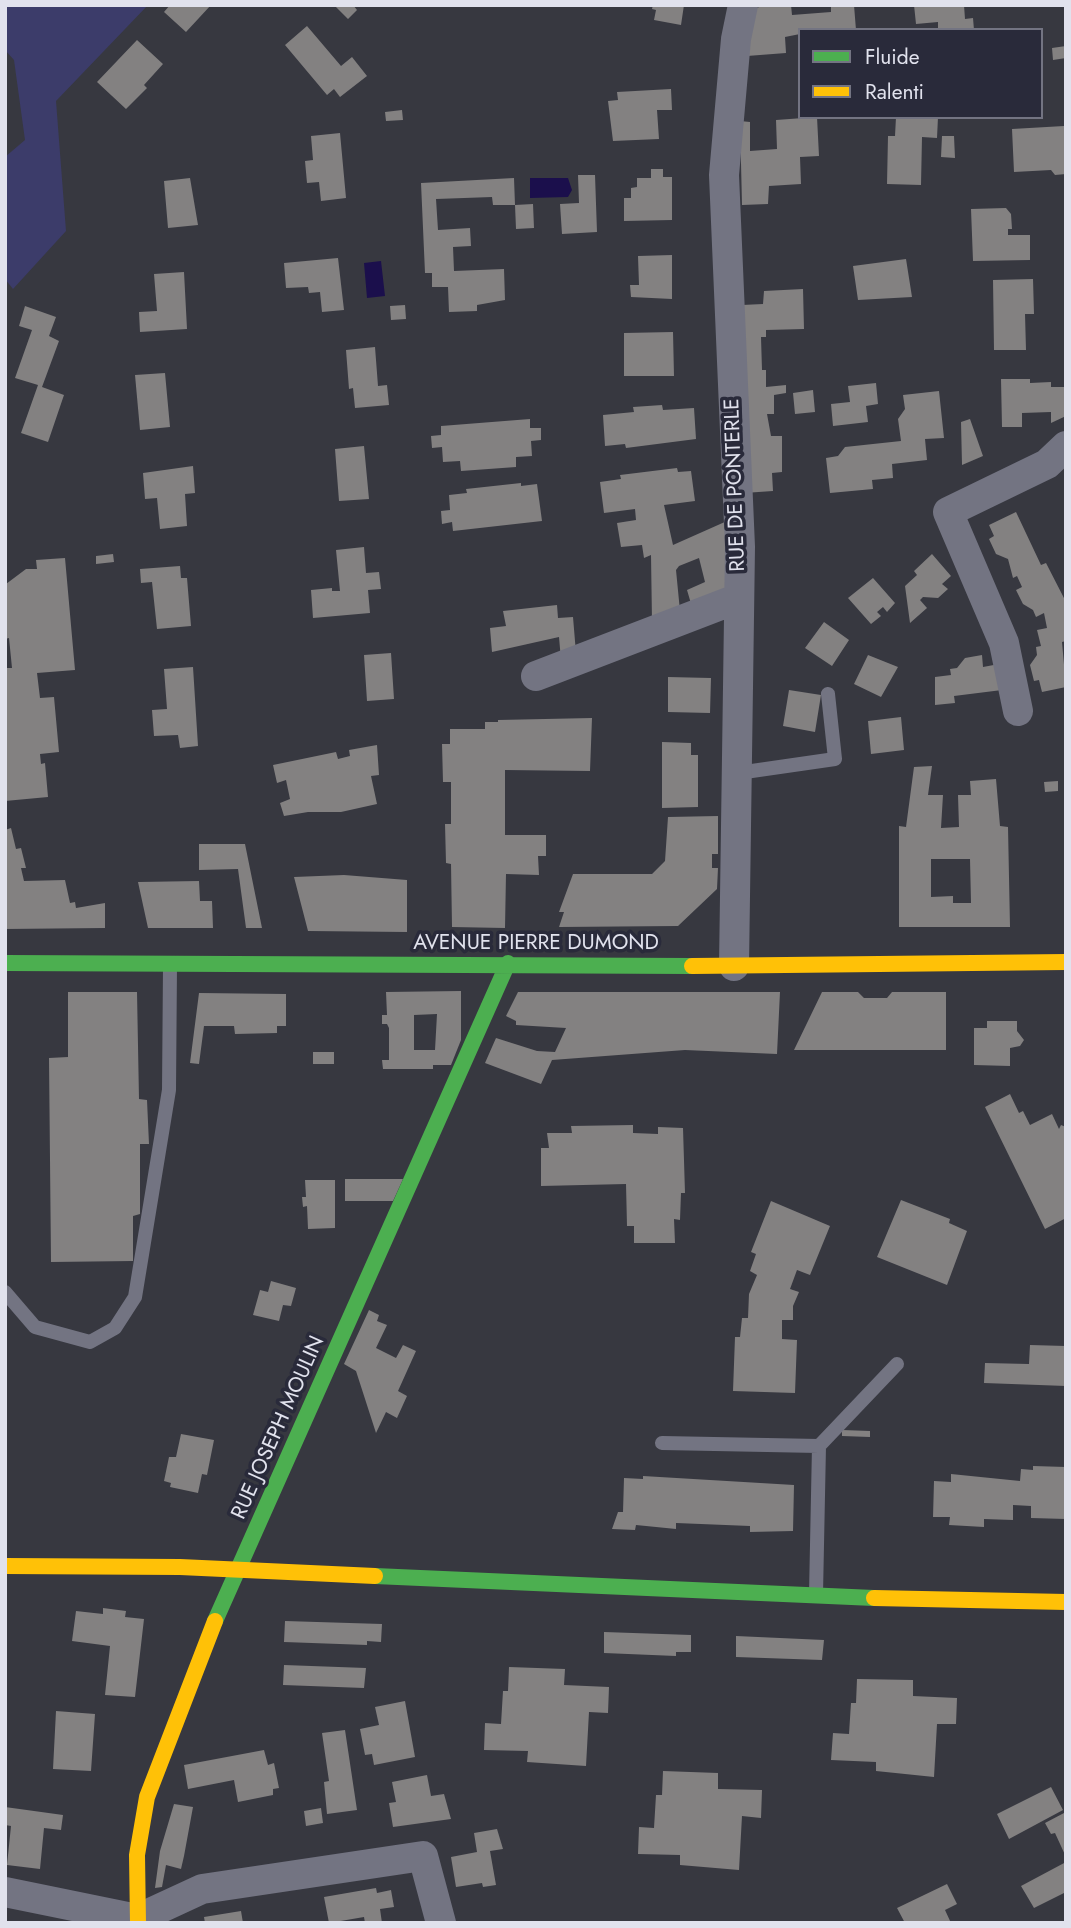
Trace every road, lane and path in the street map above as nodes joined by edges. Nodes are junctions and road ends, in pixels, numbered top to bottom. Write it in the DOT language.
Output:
graph roads {
  1 [pos="743,5"];
  2 [pos="1066,446"];
  3 [pos="739,598"];
  4 [pos="536,676"];
  5 [pos="828,694"];
  6 [pos="1018,711"];
  7 [pos="738,773"];
  8 [pos="1066,962"];
  9 [pos="5,963"];
  10 [pos="508,963"];
  11 [pos="170,964"];
  12 [pos="734,965"];
  13 [pos="5,1292"];
  14 [pos="897,1364"];
  15 [pos="663,1443"];
  16 [pos="819,1446"];
  17 [pos="5,1566"];
  18 [pos="239,1571"];
  19 [pos="816,1597"];
  20 [pos="1066,1602"];
  21 [pos="5,1892"];
  22 [pos="137,1921"];
  23 [pos="441,1923"];
  1 -- 3 [label="street, RUE DE PONTERLE"];
  2 -- 6 [label="street"];
  3 -- 4 [label="street"];
  3 -- 7 [label="street, RUE DE PONTERLE"];
  5 -- 7 [label="lane"];
  7 -- 12 [label="street, RUE DE PONTERLE"];
  8 -- 12 [label="street, AVENUE PIERRE DUMOND"];
  9 -- 11 [label="street, AVENUE PIERRE DUMOND"];
  10 -- 11 [label="street, AVENUE PIERRE DUMOND"];
  10 -- 12 [label="street, AVENUE PIERRE DUMOND"];
  10 -- 18 [label="street, RUE JOSEPH MOULIN"];
  11 -- 13 [label="lane"];
  14 -- 16 [label="lane"];
  15 -- 16 [label="lane"];
  16 -- 19 [label="lane"];
  17 -- 18 [label="street"];
  18 -- 19 [label="street"];
  18 -- 22 [label="street, RUE JOSEPH MOULIN"];
  19 -- 20 [label="street"];
  21 -- 22 [label="street"];
  22 -- 23 [label="street"];
}
